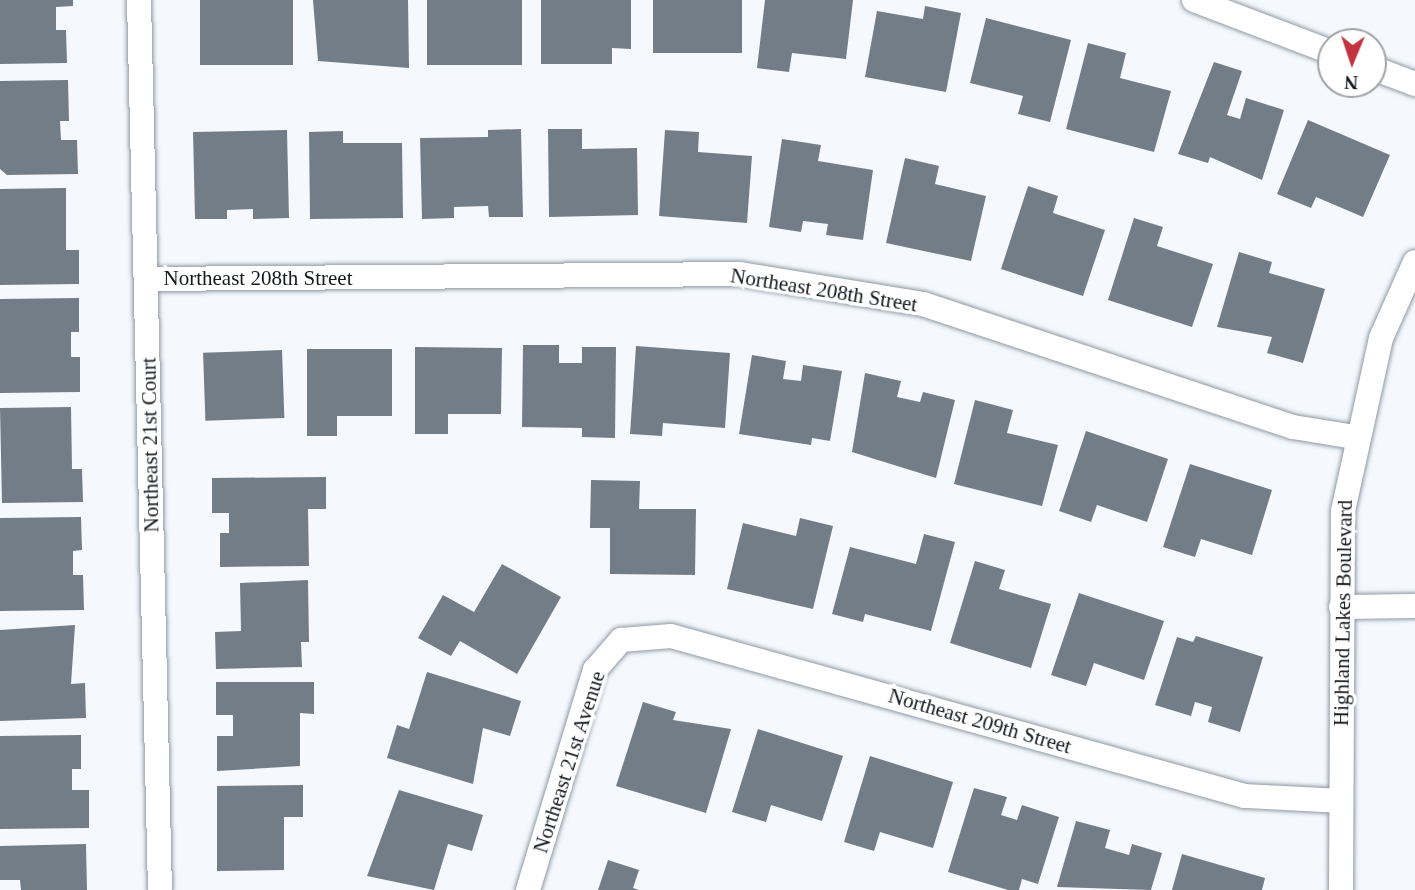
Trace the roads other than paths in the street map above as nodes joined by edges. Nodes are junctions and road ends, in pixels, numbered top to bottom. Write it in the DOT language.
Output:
graph roads {
  1 [pos="139,0"];
  2 [pos="1194,0"];
  3 [pos="1317,47"];
  4 [pos="1387,73"];
  5 [pos="1415,84"];
  6 [pos="1415,262"];
  7 [pos="147,279"];
  8 [pos="1355,437"];
  9 [pos="1415,606"];
  10 [pos="1340,607"];
  11 [pos="621,640"];
  12 [pos="1340,801"];
  13 [pos="160,890"];
  14 [pos="528,890"];
  15 [pos="1341,890"];
  1 -- 7 [label="street, Northeast 21st Court"];
  2 -- 3 [label="street"];
  4 -- 5 [label="street"];
  6 -- 8 [label="street, Highland Lakes Boulevard"];
  7 -- 8 [label="street, Northeast 208th Street"];
  7 -- 13 [label="street, Northeast 21st Court"];
  8 -- 10 [label="street, Highland Lakes Boulevard"];
  9 -- 10 [label="street"];
  10 -- 12 [label="street, Highland Lakes Boulevard"];
  11 -- 12 [label="street, Northeast 209th Street"];
  11 -- 14 [label="street, Northeast 21st Avenue"];
  12 -- 15 [label="street, Highland Lakes Boulevard"];
}
